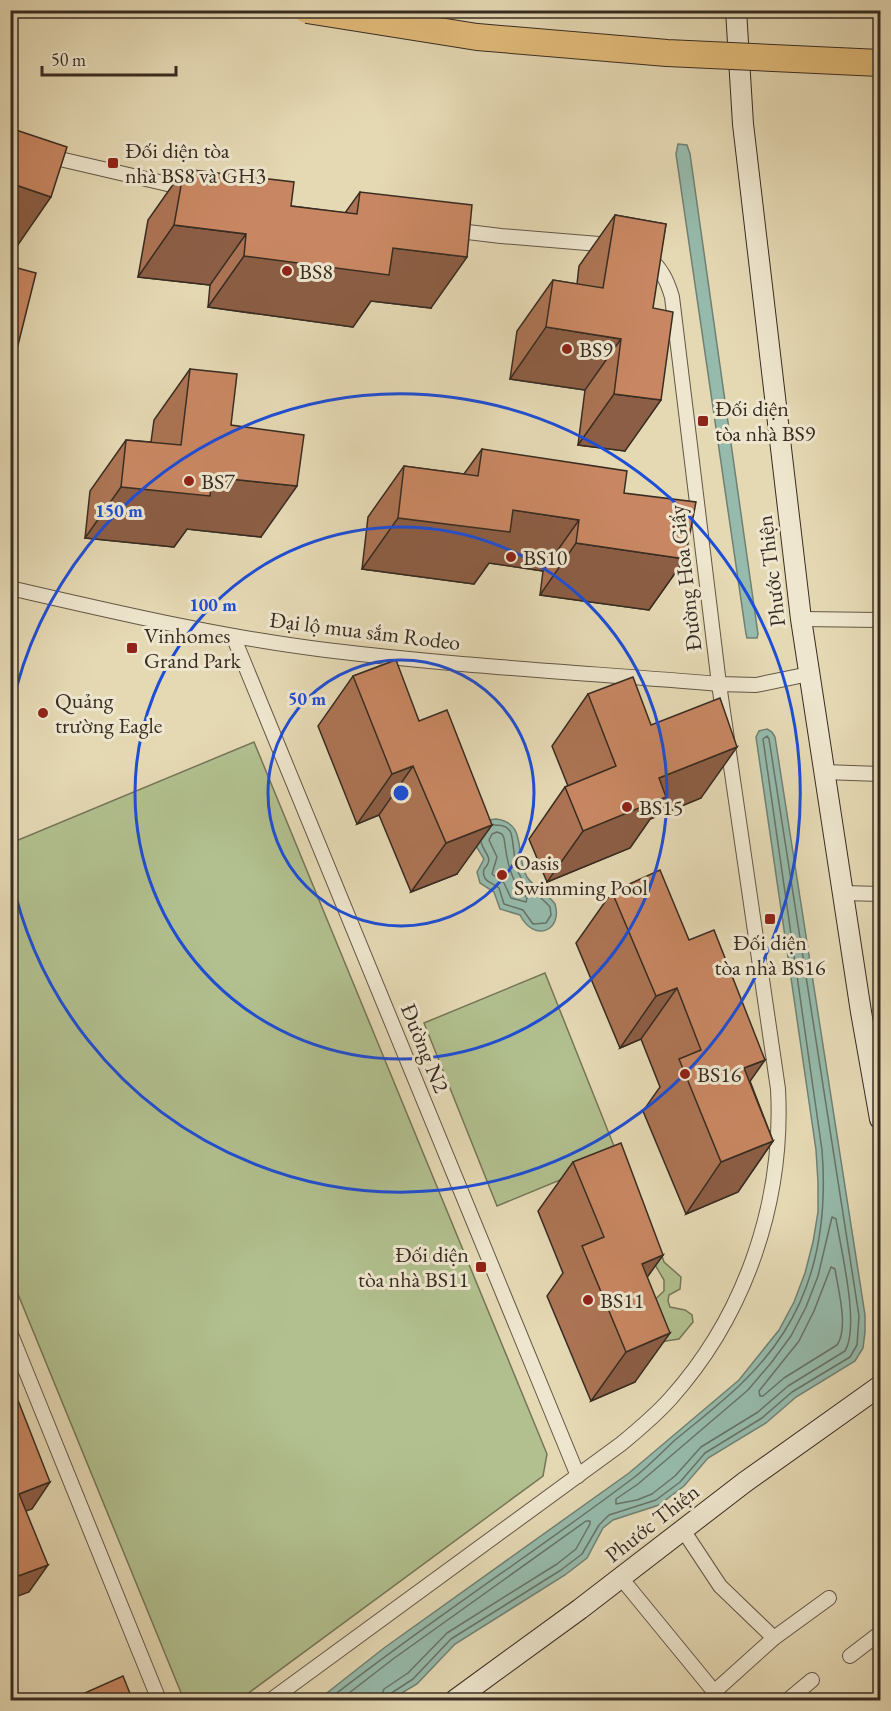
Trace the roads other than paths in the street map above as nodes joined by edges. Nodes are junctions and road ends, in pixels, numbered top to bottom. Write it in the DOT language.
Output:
graph roads {
  1 [pos="307,10"];
  2 [pos="736,12"];
  3 [pos="880,63"];
  4 [pos="37,153"];
  5 [pos="199,191"];
  6 [pos="435,228"];
  7 [pos="10,588"];
  8 [pos="801,619"];
  9 [pos="880,620"];
  10 [pos="233,636"];
  11 [pos="809,674"];
  12 [pos="719,684"];
  13 [pos="824,772"];
  14 [pos="880,774"];
  15 [pos="843,893"];
  16 [pos="880,894"];
  17 [pos="880,1119"];
  18 [pos="10,1332"];
  19 [pos="880,1386"];
  20 [pos="578,1476"];
  21 [pos="683,1530"];
  22 [pos="621,1578"];
  23 [pos="829,1598"];
  24 [pos="880,1633"];
  25 [pos="774,1638"];
  26 [pos="850,1656"];
  27 [pos="812,1680"];
  28 [pos="718,1696"];
  29 [pos="159,1701"];
  30 [pos="271,1701"];
  31 [pos="455,1701"];
  32 [pos="788,1701"];
  1 -- 3 [label="highway, bridge"];
  2 -- 8 [label="street, Phước Thiện"];
  4 -- 5 [label="street"];
  6 -- 12 [label="street, Đường Hoa Giấy"];
  7 -- 10 [label="street, Đại lộ mua sắm Rodeo"];
  8 -- 9 [label="street"];
  8 -- 11 [label="street, Phước Thiện"];
  10 -- 12 [label="street, Đại lộ mua sắm Rodeo"];
  10 -- 20 [label="street, Đường N2"];
  11 -- 12 [label="street, Đại lộ mua sắm Rodeo"];
  11 -- 13 [label="street, Phước Thiện"];
  12 -- 20 [label="street, Đường Hoa Giấy"];
  13 -- 14 [label="street"];
  13 -- 15 [label="street, Phước Thiện"];
  15 -- 16 [label="street"];
  15 -- 17 [label="street, Phước Thiện"];
  18 -- 29 [label="street"];
  19 -- 21 [label="street, Phước Thiện"];
  20 -- 30 [label="street, Đường Hoa Giấy"];
  21 -- 22 [label="street, Phước Thiện"];
  21 -- 25 [label="street"];
  22 -- 28 [label="street"];
  22 -- 31 [label="street, Phước Thiện"];
  23 -- 25 [label="street"];
  24 -- 26 [label="street"];
  25 -- 28 [label="street"];
  27 -- 32 [label="street"];
}
